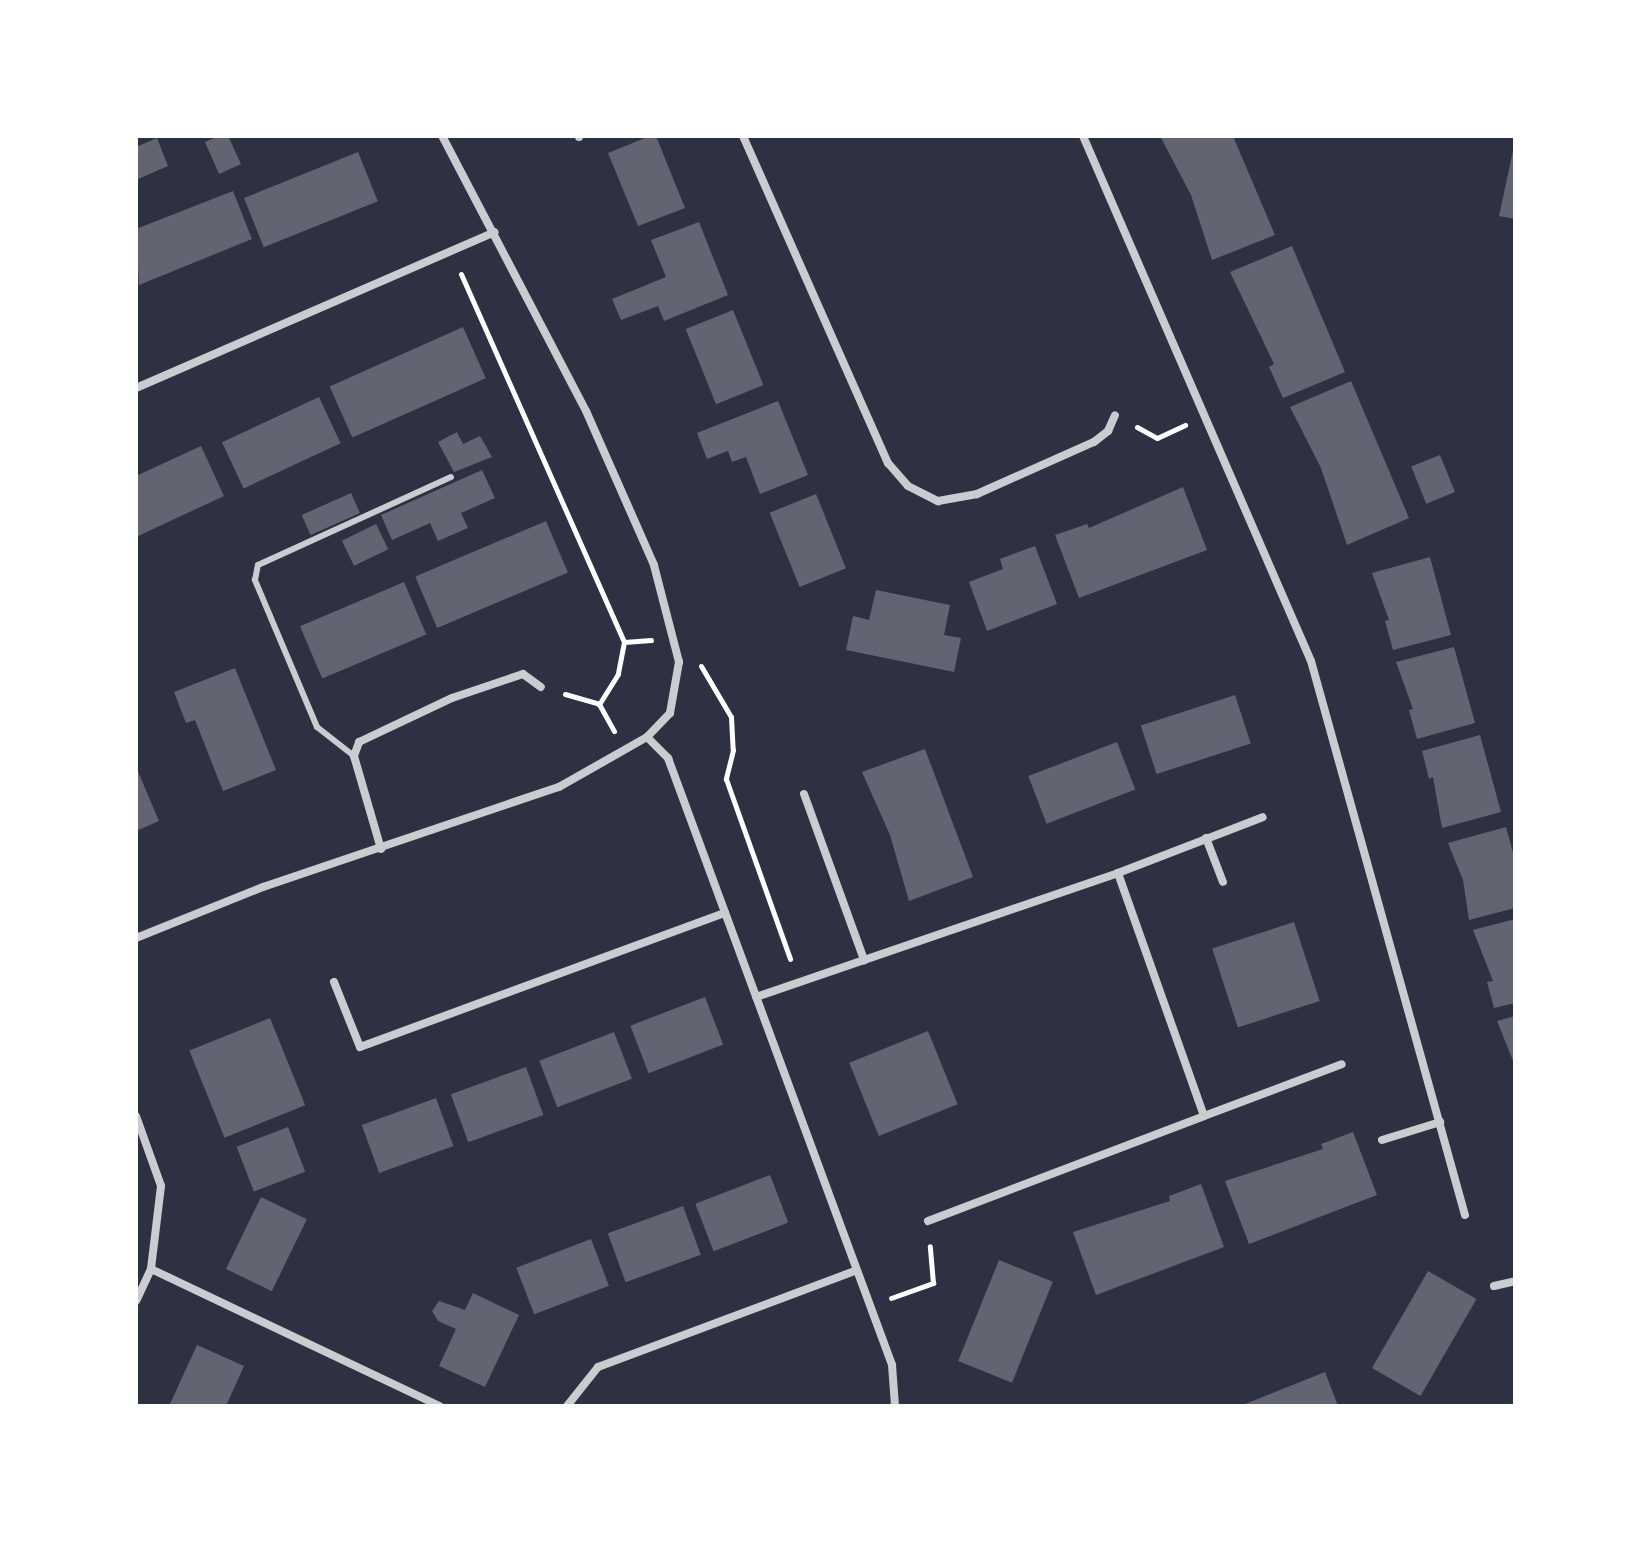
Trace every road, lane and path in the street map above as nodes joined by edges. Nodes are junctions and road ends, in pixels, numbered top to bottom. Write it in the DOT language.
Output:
graph roads {
  1 [pos="442,136"];
  2 [pos="743,136"];
  3 [pos="1083,136"];
  4 [pos="494,232"];
  5 [pos="451,251"];
  6 [pos="136,388"];
  7 [pos="1115,415"];
  8 [pos="1205,417"];
  9 [pos="451,477"];
  10 [pos="673,638"];
  11 [pos="624,642"];
  12 [pos="541,687"];
  13 [pos="599,704"];
  14 [pos="647,737"];
  15 [pos="624,750"];
  16 [pos="354,756"];
  17 [pos="804,794"];
  18 [pos="1263,817"];
  19 [pos="1206,838"];
  20 [pos="381,849"];
  21 [pos="1118,873"];
  22 [pos="1223,882"];
  23 [pos="725,913"];
  24 [pos="136,938"];
  25 [pos="864,960"];
  26 [pos="334,982"];
  27 [pos="798,982"];
  28 [pos="756,997"];
  29 [pos="1342,1064"];
  30 [pos="136,1116"];
  31 [pos="1204,1116"];
  32 [pos="1440,1122"];
  33 [pos="1382,1140"];
  34 [pos="1465,1215"];
  35 [pos="928,1221"];
  36 [pos="151,1269"];
  37 [pos="855,1271"];
  38 [pos="1515,1281"];
  39 [pos="1494,1286"];
  40 [pos="136,1301"];
  41 [pos="869,1305"];
  42 [pos="440,1406"];
  43 [pos="567,1406"];
  44 [pos="895,1406"];
  1 -- 4 [label="street"];
  2 -- 7 [label="street"];
  3 -- 8 [label="street"];
  4 -- 5 [label="street"];
  4 -- 10 [label="street"];
  5 -- 6 [label="street"];
  5 -- 11 [label="path"];
  7 -- 8 [label="path"];
  8 -- 32 [label="street"];
  9 -- 16 [label="lane"];
  10 -- 11 [label="path"];
  10 -- 14 [label="street"];
  10 -- 27 [label="path"];
  11 -- 13 [label="path"];
  12 -- 13 [label="path"];
  12 -- 16 [label="street"];
  13 -- 15 [label="path"];
  14 -- 15 [label="street"];
  14 -- 23 [label="street"];
  15 -- 20 [label="street"];
  16 -- 20 [label="street"];
  17 -- 25 [label="street"];
  18 -- 19 [label="street"];
  19 -- 21 [label="street"];
  19 -- 22 [label="street"];
  20 -- 24 [label="street"];
  21 -- 25 [label="street"];
  21 -- 31 [label="street"];
  23 -- 26 [label="street"];
  23 -- 28 [label="street"];
  25 -- 27 [label="street"];
  27 -- 28 [label="street"];
  28 -- 37 [label="street"];
  29 -- 31 [label="street"];
  30 -- 36 [label="street"];
  31 -- 35 [label="street"];
  32 -- 33 [label="street"];
  32 -- 34 [label="street"];
  35 -- 41 [label="path"];
  36 -- 40 [label="street"];
  36 -- 42 [label="street"];
  37 -- 41 [label="street"];
  37 -- 43 [label="street"];
  38 -- 39 [label="street"];
  41 -- 44 [label="street"];
}
